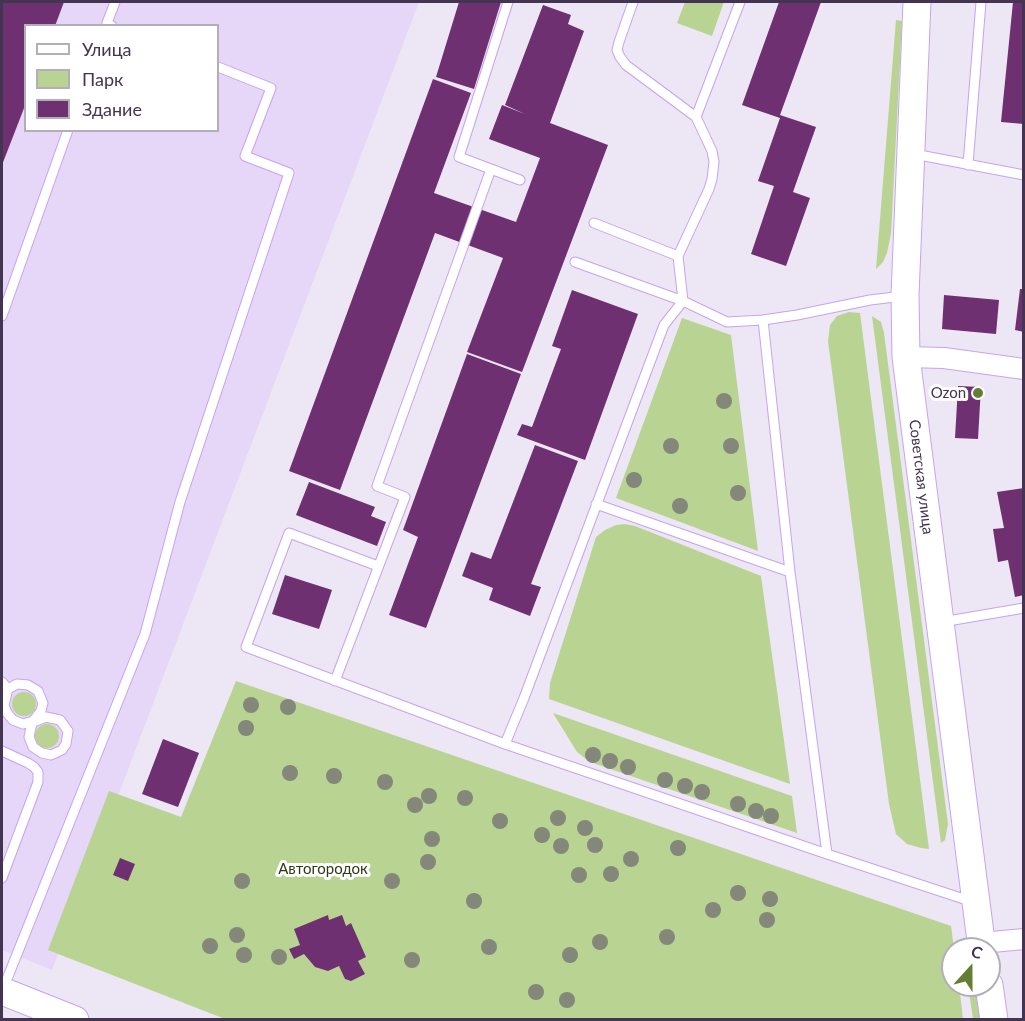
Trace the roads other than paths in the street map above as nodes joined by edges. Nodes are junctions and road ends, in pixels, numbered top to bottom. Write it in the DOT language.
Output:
graph roads {
  1 [pos="115,2"];
  2 [pos="508,2"];
  3 [pos="633,2"];
  4 [pos="740,2"];
  5 [pos="917,2"];
  6 [pos="981,2"];
  7 [pos="108,24"];
  8 [pos="219,67"];
  9 [pos="696,117"];
  10 [pos="67,132"];
  11 [pos="911,153"];
  12 [pos="968,165"];
  13 [pos="491,169"];
  14 [pos="1023,176"];
  15 [pos="520,180"];
  16 [pos="594,223"];
  17 [pos="678,256"];
  18 [pos="575,262"];
  19 [pos="905,295"];
  20 [pos="683,301"];
  21 [pos="2,316"];
  22 [pos="763,320"];
  23 [pos="906,357"];
  24 [pos="1023,369"];
  25 [pos="596,504"];
  26 [pos="378,566"];
  27 [pos="790,572"];
  28 [pos="1023,608"];
  29 [pos="940,623"];
  30 [pos="335,681"];
  31 [pos="5,685"];
  32 [pos="33,721"];
  33 [pos="506,744"];
  34 [pos="2,751"];
  35 [pos="827,854"];
  36 [pos="2,878"];
  37 [pos="976,902"];
  38 [pos="981,937"];
  39 [pos="1023,939"];
  40 [pos="1001,943"];
  41 [pos="2,991"];
  42 [pos="990,997"];
  43 [pos="64,1018"];
  44 [pos="994,1020"];
  1 -- 7 [label="lane"];
  2 -- 13 [label="lane"];
  3 -- 9 [label="lane"];
  4 -- 9 [label="lane"];
  5 -- 11 [label="main road, Советская улица"];
  6 -- 12 [label="lane"];
  8 -- 41 [label="lane"];
  9 -- 17 [label="lane"];
  10 -- 21 [label="lane"];
  11 -- 12 [label="lane"];
  11 -- 19 [label="main road, Советская улица"];
  12 -- 14 [label="lane"];
  13 -- 15 [label="lane"];
  13 -- 26 [label="lane"];
  16 -- 17 [label="lane"];
  17 -- 20 [label="lane"];
  18 -- 20 [label="lane"];
  19 -- 22 [label="lane"];
  19 -- 23 [label="main road, Советская улица"];
  20 -- 22 [label="lane"];
  20 -- 25 [label="lane"];
  22 -- 27 [label="lane"];
  23 -- 24 [label="street"];
  23 -- 29 [label="main road, Советская улица"];
  25 -- 27 [label="lane"];
  25 -- 33 [label="lane"];
  26 -- 30 [label="lane"];
  26 -- 30 [label="lane"];
  27 -- 35 [label="lane"];
  28 -- 29 [label="lane"];
  29 -- 37 [label="main road, Советская улица"];
  30 -- 33 [label="lane"];
  31 -- 32 [label="lane"];
  31 -- 32 [label="lane"];
  32 -- 32 [label="lane"];
  33 -- 35 [label="lane"];
  34 -- 36 [label="lane"];
  35 -- 37 [label="lane"];
  37 -- 38 [label="main road, Советская улица"];
  39 -- 40 [label="street"];
  41 -- 43 [label="main road"];
  42 -- 44 [label="main road"];
}
